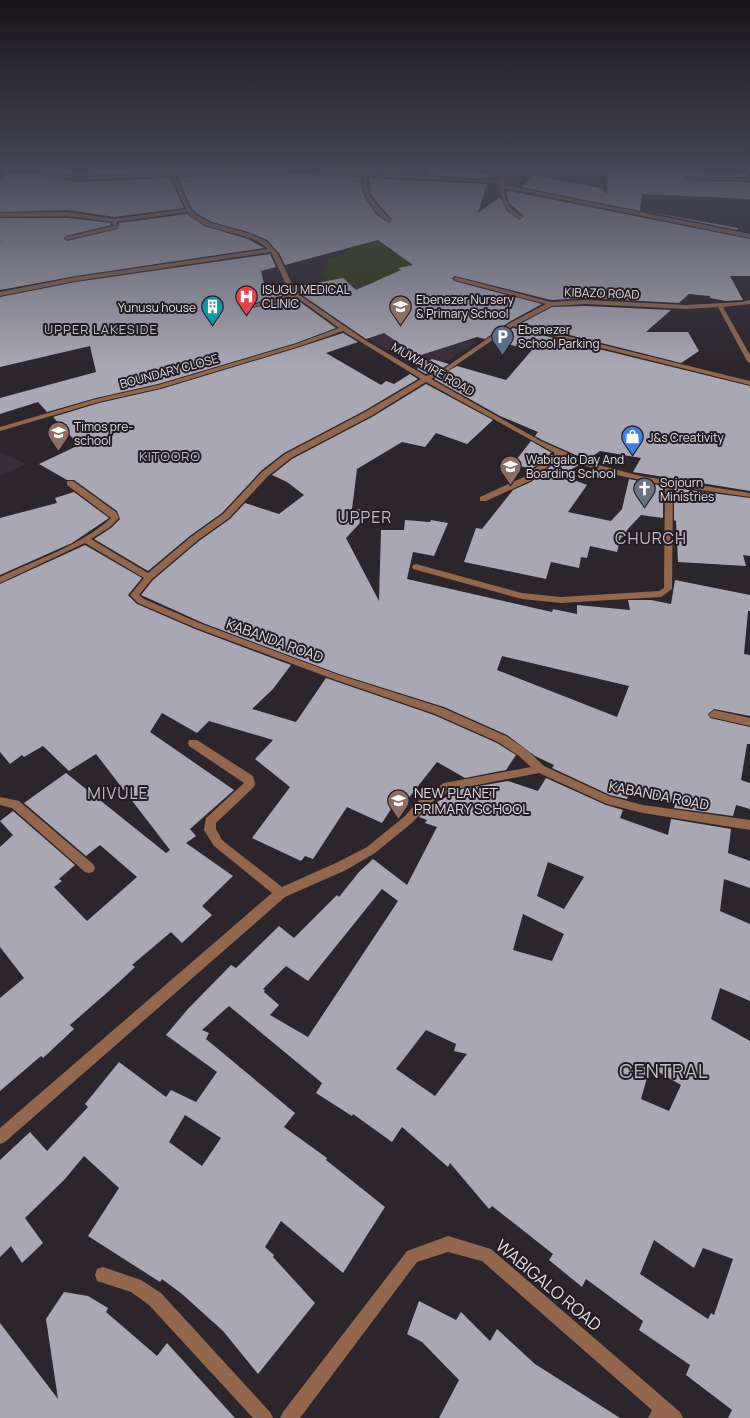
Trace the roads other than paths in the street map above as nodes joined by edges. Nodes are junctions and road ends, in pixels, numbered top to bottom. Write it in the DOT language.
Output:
graph roads {
  1 [pos="89,233"];
  2 [pos="242,233"];
  3 [pos="736,233"];
  4 [pos="750,236"];
  5 [pos="67,238"];
  6 [pos="272,250"];
  7 [pos="456,279"];
  8 [pos="0,294"];
  9 [pos="297,295"];
  10 [pos="750,302"];
  11 [pos="551,304"];
  12 [pos="720,306"];
  13 [pos="250,307"];
  14 [pos="512,324"];
  15 [pos="343,329"];
  16 [pos="750,362"];
  17 [pos="426,379"];
  18 [pos="750,383"];
  19 [pos="0,429"];
  20 [pos="559,454"];
  21 [pos="70,483"];
  22 [pos="669,484"];
  23 [pos="750,495"];
  24 [pos="483,499"];
  25 [pos="85,539"];
  26 [pos="416,567"];
  27 [pos="149,577"];
  28 [pos="0,580"];
  29 [pos="714,714"];
  30 [pos="750,722"];
  31 [pos="193,743"];
  32 [pos="540,769"];
  33 [pos="0,801"];
  34 [pos="750,826"];
  35 [pos="89,868"];
  36 [pos="281,893"];
  37 [pos="0,1137"];
  38 [pos="103,1275"];
  39 [pos="664,1414"];
  40 [pos="264,1418"];
  41 [pos="289,1418"];
  1 -- 5 [label="street"];
  2 -- 6 [label="street, MUWAYIRE ROAD"];
  3 -- 4 [label="street"];
  6 -- 8 [label="street"];
  6 -- 9 [label="street, MUWAYIRE ROAD"];
  7 -- 11 [label="street"];
  9 -- 13 [label="street"];
  9 -- 15 [label="street, MUWAYIRE ROAD"];
  10 -- 12 [label="street, KIBAZO ROAD"];
  11 -- 12 [label="street, KIBAZO ROAD"];
  11 -- 14 [label="street, KIBAZO ROAD"];
  12 -- 16 [label="street"];
  14 -- 17 [label="street, KIBAZO ROAD"];
  14 -- 18 [label="street"];
  15 -- 17 [label="street, MUWAYIRE ROAD"];
  15 -- 19 [label="street, BOUNDARY CLOSE"];
  17 -- 20 [label="street, MUWAYIRE ROAD"];
  17 -- 27 [label="street, KABANDA ROAD"];
  20 -- 22 [label="street, MUWAYIRE ROAD"];
  20 -- 24 [label="street"];
  21 -- 25 [label="street"];
  22 -- 23 [label="street, MUWAYIRE ROAD"];
  22 -- 26 [label="street"];
  25 -- 27 [label="street"];
  25 -- 28 [label="street"];
  27 -- 32 [label="street, KABANDA ROAD"];
  29 -- 30 [label="street"];
  31 -- 36 [label="street"];
  32 -- 34 [label="street, KABANDA ROAD"];
  32 -- 36 [label="street"];
  33 -- 35 [label="street"];
  36 -- 37 [label="street"];
  38 -- 40 [label="street"];
  39 -- 41 [label="street, WABIGALO ROAD"];
}
